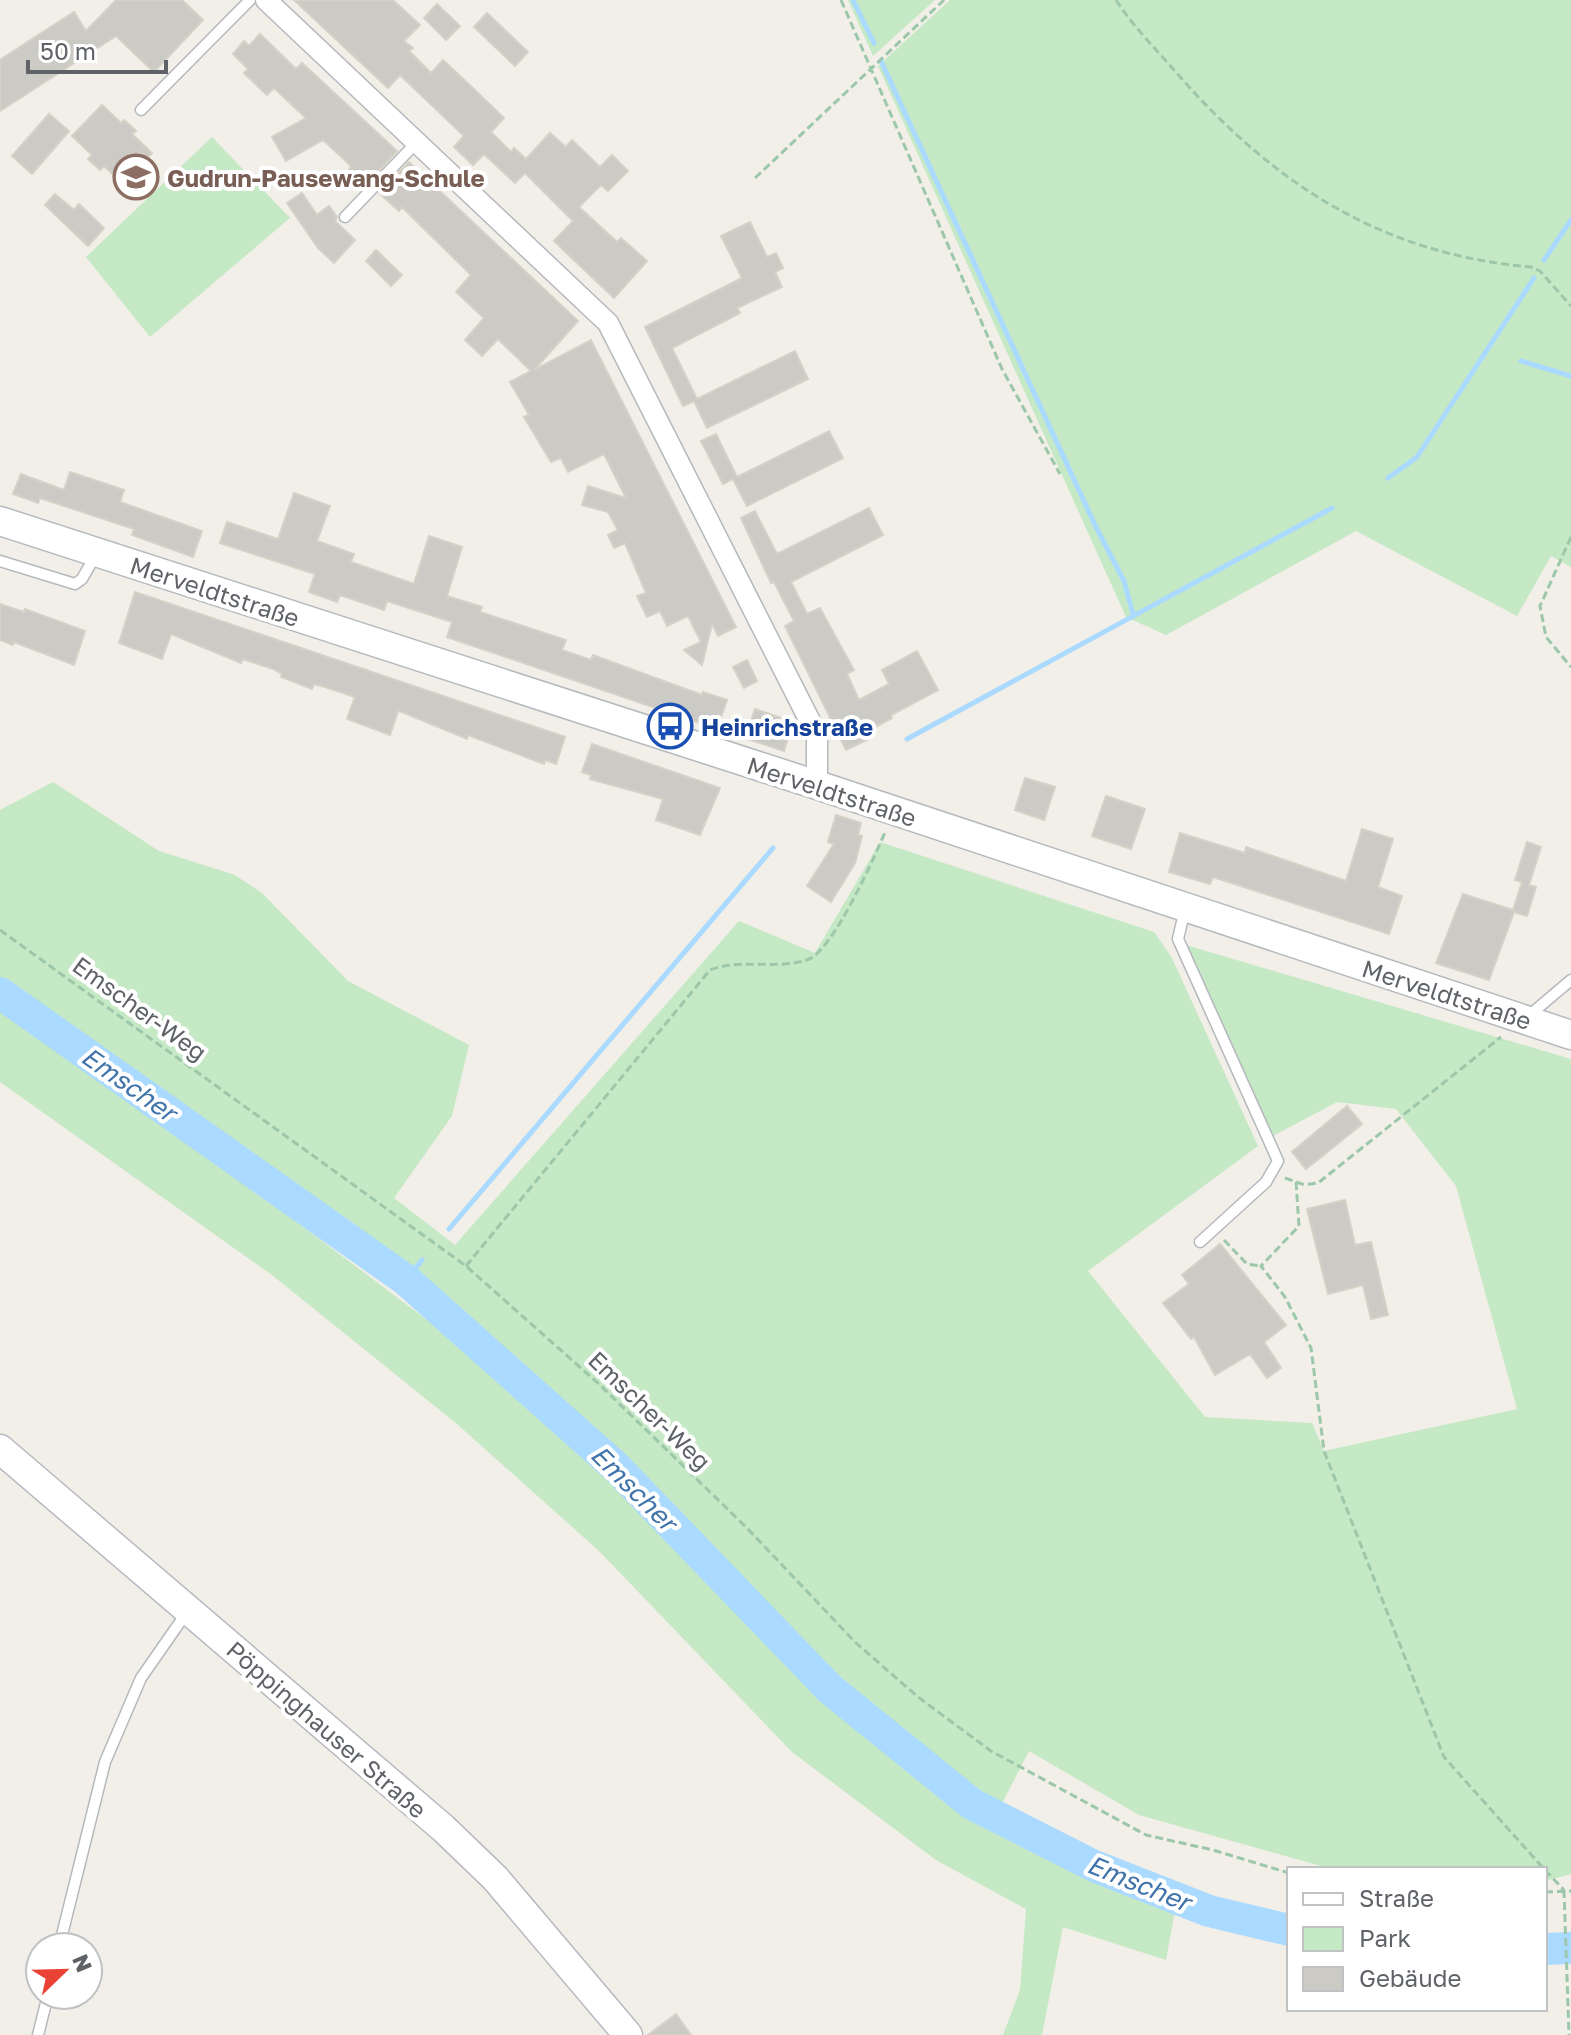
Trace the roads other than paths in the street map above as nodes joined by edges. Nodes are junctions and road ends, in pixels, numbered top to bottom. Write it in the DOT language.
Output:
graph roads {
  1 [pos="250,0"];
  2 [pos="272,2"];
  3 [pos="141,110"];
  4 [pos="417,142"];
  5 [pos="345,217"];
  6 [pos="0,521"];
  7 [pos="97,552"];
  8 [pos="0,561"];
  9 [pos="817,785"];
  10 [pos="1185,907"];
  11 [pos="1571,980"];
  12 [pos="1525,1019"];
  13 [pos="1571,1035"];
  14 [pos="1200,1242"];
  15 [pos="0,1449"];
  16 [pos="188,1610"];
  17 [pos="63,1931"];
  18 [pos="44,2011"];
  19 [pos="38,2035"];
  20 [pos="628,2035"];
  1 -- 3 [label="lane"];
  2 -- 4 [label="street"];
  4 -- 5 [label="lane"];
  4 -- 9 [label="street"];
  6 -- 7 [label="main road, Merveldtstraße"];
  7 -- 8 [label="lane"];
  7 -- 9 [label="main road, Merveldtstraße"];
  9 -- 10 [label="main road, Merveldtstraße"];
  10 -- 12 [label="main road, Merveldtstraße"];
  10 -- 14 [label="lane"];
  11 -- 12 [label="lane"];
  12 -- 13 [label="main road, Merveldtstraße"];
  15 -- 16 [label="main road, Pöppinghauser Straße"];
  16 -- 17 [label="lane"];
  16 -- 20 [label="main road, Pöppinghauser Straße"];
  18 -- 19 [label="lane"];
}
